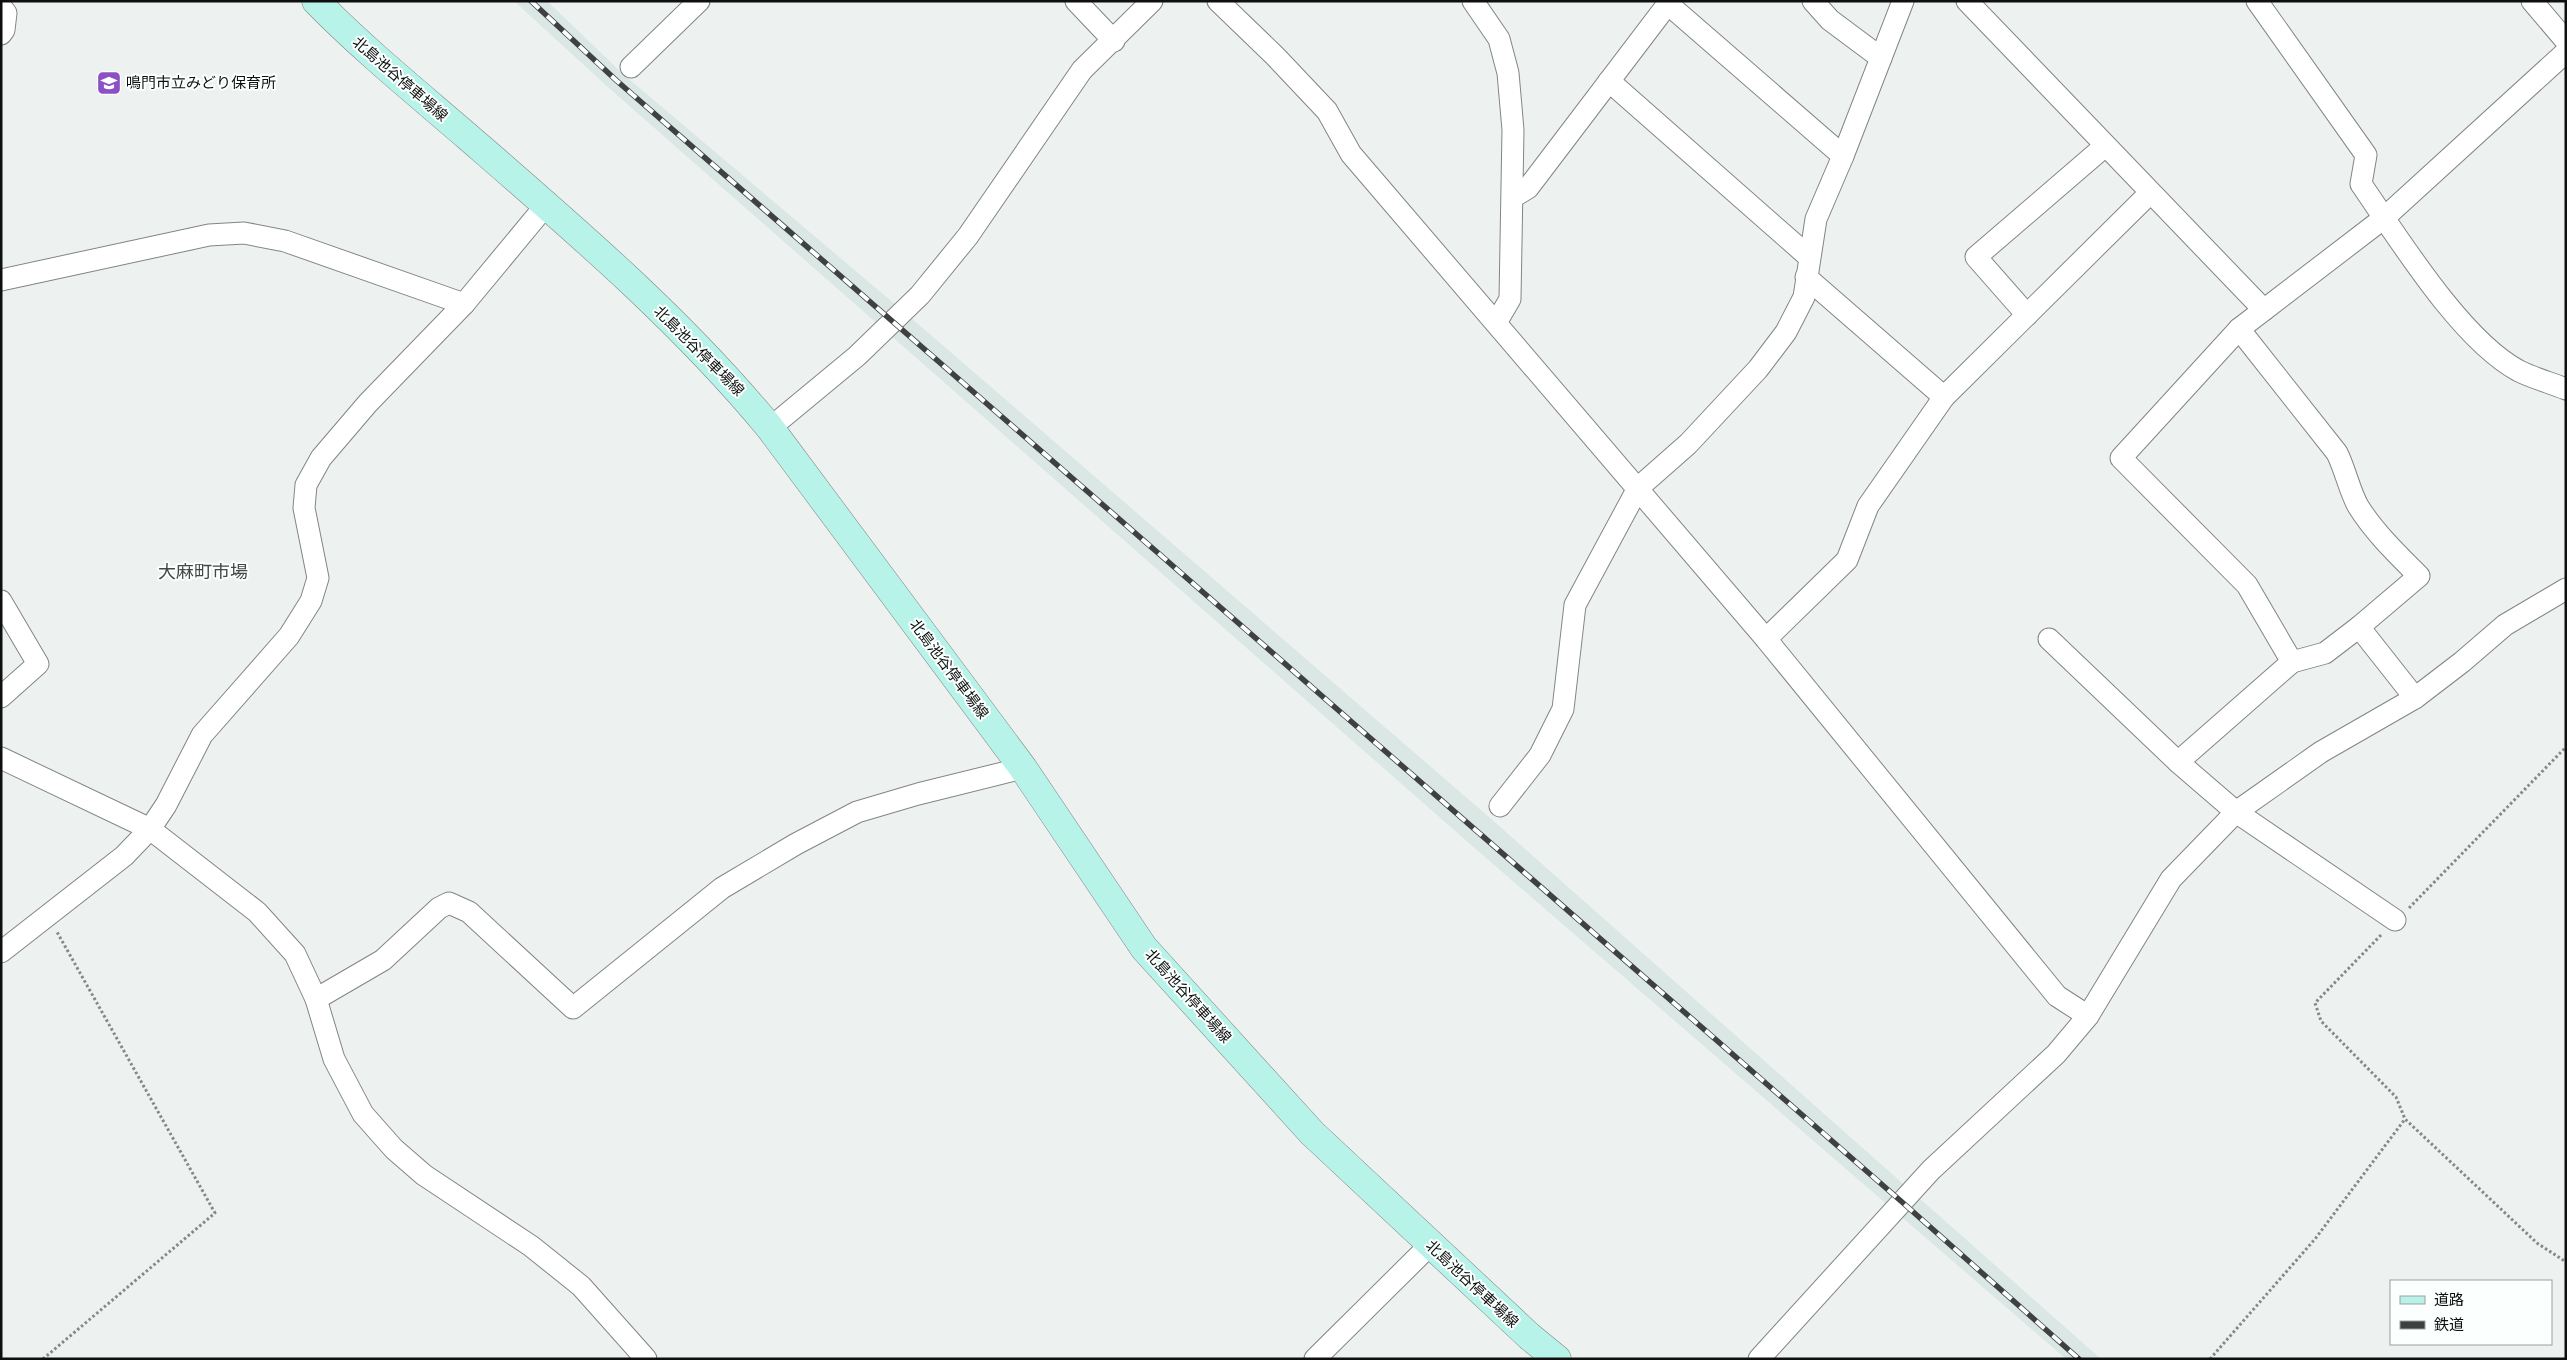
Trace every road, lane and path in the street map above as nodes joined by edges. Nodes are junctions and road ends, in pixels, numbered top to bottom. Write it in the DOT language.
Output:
graph roads {
  1 [pos="316,1"];
  2 [pos="699,1"];
  3 [pos="1076,1"];
  4 [pos="1152,1"];
  5 [pos="1218,1"];
  6 [pos="1473,1"];
  7 [pos="1813,1"];
  8 [pos="1902,1"];
  9 [pos="1967,1"];
  10 [pos="2257,1"];
  11 [pos="2532,1"];
  12 [pos="1669,3"];
  13 [pos="1,7"];
  14 [pos="1,34"];
  15 [pos="1114,41"];
  16 [pos="2566,42"];
  17 [pos="2566,52"];
  18 [pos="1881,58"];
  19 [pos="631,67"];
  20 [pos="1609,81"];
  21 [pos="2105,146"];
  22 [pos="1844,156"];
  23 [pos="2150,193"];
  24 [pos="1513,197"];
  25 [pos="546,204"];
  26 [pos="2384,218"];
  27 [pos="1809,257"];
  28 [pos="1806,278"];
  29 [pos="1,280"];
  30 [pos="464,304"];
  31 [pos="2264,310"];
  32 [pos="2027,315"];
  33 [pos="1496,323"];
  34 [pos="2239,329"];
  35 [pos="2566,389"];
  36 [pos="1944,397"];
  37 [pos="770,428"];
  38 [pos="1638,488"];
  39 [pos="2566,589"];
  40 [pos="1,600"];
  41 [pos="2358,627"];
  42 [pos="1766,639"];
  43 [pos="2048,639"];
  44 [pos="2292,662"];
  45 [pos="1,697"];
  46 [pos="2414,698"];
  47 [pos="2566,747"];
  48 [pos="1,758"];
  49 [pos="2178,762"];
  50 [pos="1023,768"];
  51 [pos="1500,806"];
  52 [pos="2236,812"];
  53 [pos="150,829"];
  54 [pos="48,916"];
  55 [pos="2395,920"];
  56 [pos="1,952"];
  57 [pos="316,999"];
  58 [pos="2088,1016"];
  59 [pos="2405,1119"];
  60 [pos="1430,1245"];
  61 [pos="2566,1262"];
  62 [pos="43,1359"];
  63 [pos="646,1359"];
  64 [pos="1315,1359"];
  65 [pos="1557,1359"];
  66 [pos="1760,1359"];
  67 [pos="2210,1359"];
  1 -- 25 [label="main road, 北島池谷停車場線"];
  2 -- 19 [label="street"];
  3 -- 15 [label="street"];
  4 -- 15 [label="street"];
  5 -- 33 [label="street"];
  6 -- 24 [label="street"];
  7 -- 18 [label="street"];
  8 -- 18 [label="street"];
  9 -- 21 [label="street"];
  10 -- 26 [label="street"];
  11 -- 16 [label="street"];
  12 -- 20 [label="street"];
  12 -- 22 [label="street"];
  13 -- 14 [label="street"];
  15 -- 37 [label="street"];
  17 -- 26 [label="street"];
  18 -- 22 [label="street"];
  20 -- 24 [label="street"];
  20 -- 27 [label="street"];
  21 -- 23 [label="street"];
  21 -- 32 [label="street"];
  22 -- 27 [label="street"];
  23 -- 31 [label="street"];
  23 -- 32 [label="street"];
  24 -- 33 [label="street"];
  25 -- 30 [label="street"];
  25 -- 37 [label="main road, 北島池谷停車場線"];
  26 -- 31 [label="street"];
  26 -- 35 [label="street"];
  27 -- 28 [label="street"];
  28 -- 36 [label="street"];
  28 -- 38 [label="street"];
  29 -- 30 [label="street"];
  30 -- 53 [label="street"];
  31 -- 34 [label="street"];
  32 -- 36 [label="street"];
  33 -- 38 [label="street"];
  34 -- 41 [label="street"];
  34 -- 44 [label="street"];
  36 -- 42 [label="street"];
  37 -- 50 [label="main road, 北島池谷停車場線"];
  38 -- 42 [label="street"];
  38 -- 51 [label="street"];
  39 -- 46 [label="street"];
  40 -- 45 [label="street"];
  41 -- 44 [label="street"];
  41 -- 46 [label="street"];
  42 -- 58 [label="street"];
  43 -- 49 [label="street"];
  44 -- 49 [label="street"];
  46 -- 52 [label="street"];
  47 -- 55 [label="path"];
  48 -- 53 [label="street"];
  49 -- 52 [label="street"];
  50 -- 57 [label="street"];
  50 -- 60 [label="main road, 北島池谷停車場線"];
  52 -- 55 [label="street"];
  52 -- 58 [label="street"];
  53 -- 54 [label="street"];
  53 -- 57 [label="street"];
  54 -- 56 [label="street"];
  54 -- 62 [label="path"];
  55 -- 59 [label="path"];
  57 -- 63 [label="street"];
  58 -- 66 [label="street"];
  59 -- 61 [label="path"];
  59 -- 67 [label="path"];
  60 -- 64 [label="street"];
  60 -- 65 [label="main road, 北島池谷停車場線"];
}
